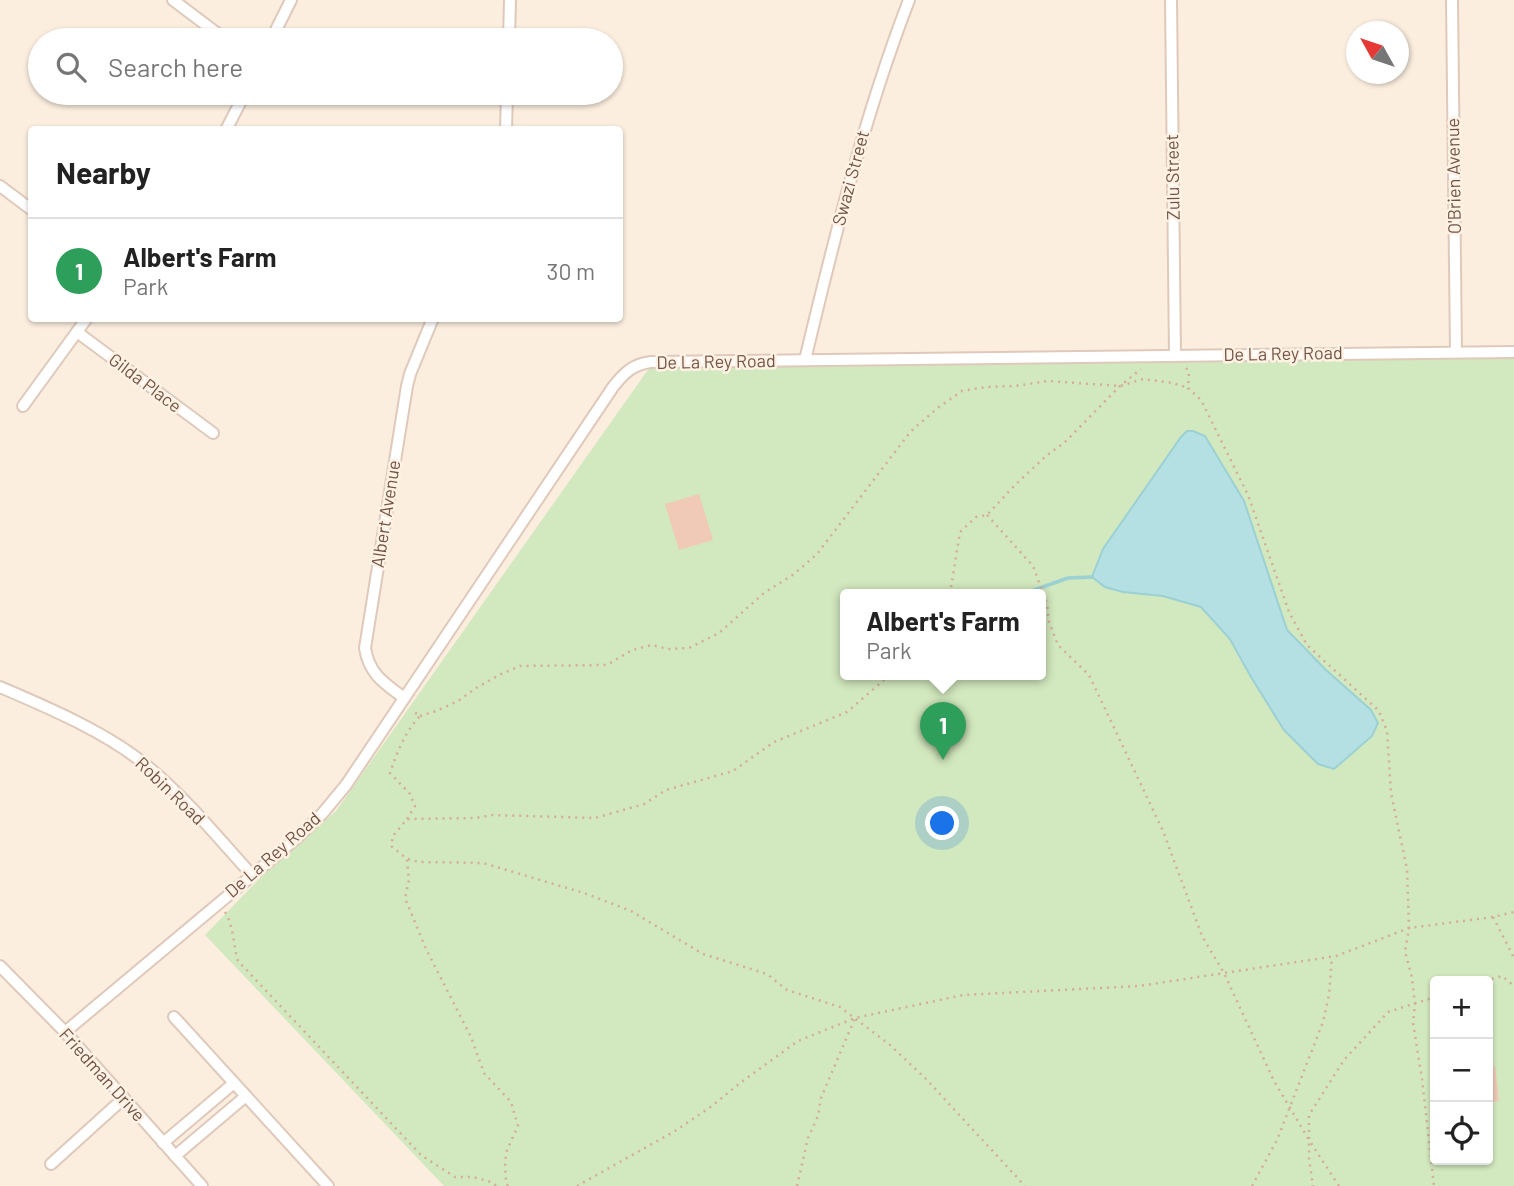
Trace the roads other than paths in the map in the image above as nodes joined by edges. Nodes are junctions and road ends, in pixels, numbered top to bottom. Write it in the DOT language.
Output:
graph roads {
  1 [pos="173,0"];
  2 [pos="291,0"];
  3 [pos="510,0"];
  4 [pos="909,0"];
  5 [pos="1171,0"];
  6 [pos="1452,0"];
  7 [pos="210,28"];
  8 [pos="277,28"];
  9 [pos="509,28"];
  10 [pos="239,105"];
  11 [pos="507,105"];
  12 [pos="228,126"];
  13 [pos="506,126"];
  14 [pos="0,186"];
  15 [pos="28,207"];
  16 [pos="84,322"];
  17 [pos="431,322"];
  18 [pos="78,332"];
  19 [pos="1456,352"];
  20 [pos="1514,352"];
  21 [pos="1175,355"];
  22 [pos="805,360"];
  23 [pos="23,406"];
  24 [pos="213,433"];
  25 [pos="0,687"];
  26 [pos="404,698"];
  27 [pos="252,875"];
  28 [pos="0,966"];
  29 [pos="174,1017"];
  30 [pos="65,1032"];
  31 [pos="234,1083"];
  32 [pos="246,1096"];
  33 [pos="124,1098"];
  34 [pos="212,1101"];
  35 [pos="224,1114"];
  36 [pos="163,1143"];
  37 [pos="175,1156"];
  38 [pos="51,1164"];
  39 [pos="202,1186"];
  40 [pos="328,1186"];
  1 -- 7 [label="street"];
  2 -- 8 [label="street"];
  3 -- 9 [label="street"];
  4 -- 22 [label="street, Swazi Street"];
  5 -- 21 [label="street, Zulu Street"];
  6 -- 19 [label="street, O'Brien Avenue"];
  10 -- 12 [label="street"];
  11 -- 13 [label="street"];
  14 -- 15 [label="street"];
  16 -- 18 [label="street"];
  17 -- 26 [label="street, Albert Avenue"];
  18 -- 23 [label="street"];
  18 -- 24 [label="street, Gilda Place"];
  19 -- 20 [label="street, De La Rey Road"];
  19 -- 21 [label="street, De La Rey Road"];
  21 -- 22 [label="street, De La Rey Road"];
  22 -- 26 [label="street, De La Rey Road"];
  25 -- 27 [label="street, Robin Road"];
  26 -- 27 [label="street, De La Rey Road"];
  27 -- 30 [label="street, De La Rey Road"];
  28 -- 30 [label="street, Friedman Drive"];
  29 -- 31 [label="street"];
  30 -- 33 [label="street, Friedman Drive"];
  31 -- 32 [label="street"];
  31 -- 34 [label="street"];
  32 -- 35 [label="street"];
  32 -- 40 [label="street"];
  33 -- 36 [label="street, Friedman Drive"];
  33 -- 38 [label="street"];
  34 -- 35 [label="street"];
  34 -- 36 [label="street"];
  35 -- 37 [label="street"];
  36 -- 37 [label="street, Friedman Drive"];
  37 -- 39 [label="street, Friedman Drive"];
}
